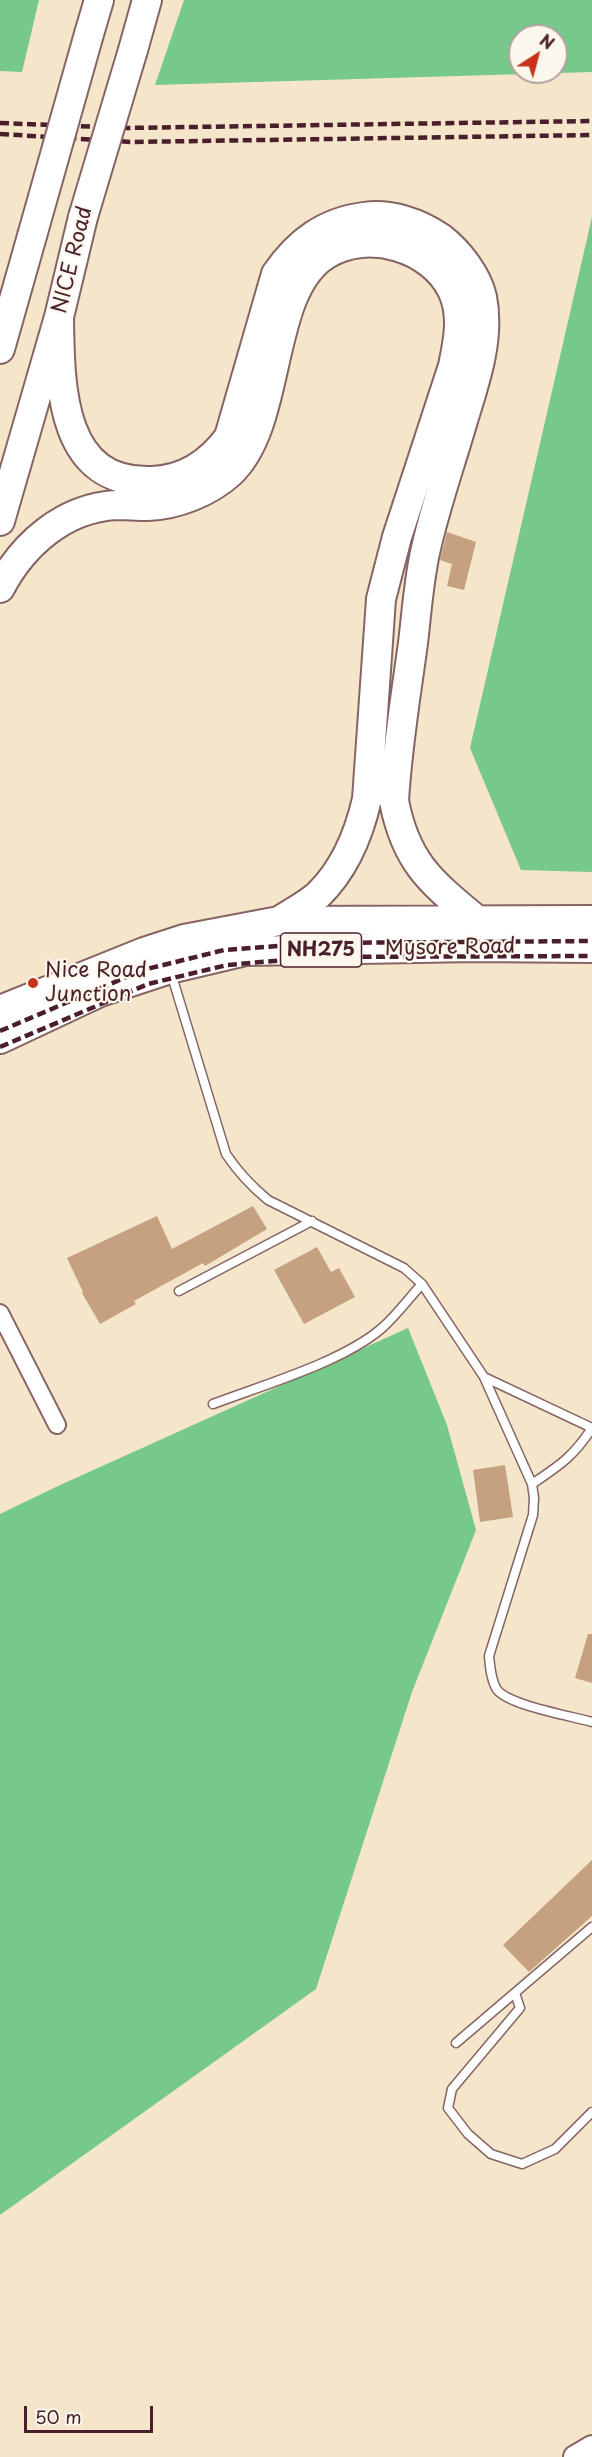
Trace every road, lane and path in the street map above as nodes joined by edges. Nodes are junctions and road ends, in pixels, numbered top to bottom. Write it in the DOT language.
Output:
graph roads {
  1 [pos="99,0"];
  2 [pos="147,0"];
  3 [pos="59,317"];
  4 [pos="0,349"];
  5 [pos="0,521"];
  6 [pos="0,588"];
  7 [pos="592,920"];
  8 [pos="279,921"];
  9 [pos="476,934"];
  10 [pos="592,948"];
  11 [pos="170,969"];
  12 [pos="0,1010"];
  13 [pos="0,1039"];
  14 [pos="312,1221"];
  15 [pos="422,1284"];
  16 [pos="179,1291"];
  17 [pos="0,1314"];
  18 [pos="484,1377"];
  19 [pos="213,1404"];
  20 [pos="57,1425"];
  21 [pos="592,1428"];
  22 [pos="532,1484"];
  23 [pos="592,1722"];
  24 [pos="592,1927"];
  25 [pos="515,1993"];
  26 [pos="456,2043"];
  27 [pos="592,2112"];
  28 [pos="592,2447"];
  29 [pos="575,2457"];
  1 -- 4 [label="highway, bridge"];
  2 -- 3 [label="highway, NICE Road, bridge"];
  3 -- 5 [label="highway, NICE Road"];
  3 -- 9 [label="highway"];
  6 -- 8 [label="highway"];
  7 -- 9 [label="highway, Mysore Road / NH275"];
  8 -- 9 [label="highway, Mysore Road / NH275"];
  8 -- 12 [label="highway, Mysore Road / NH275"];
  9 -- 10 [label="highway, Mysore Road / NH275"];
  9 -- 11 [label="highway, Mysore Road / NH275"];
  11 -- 13 [label="highway, Mysore Road / NH275"];
  11 -- 14 [label="lane"];
  14 -- 15 [label="lane"];
  14 -- 16 [label="lane"];
  15 -- 18 [label="lane"];
  15 -- 19 [label="lane"];
  17 -- 20 [label="street"];
  18 -- 21 [label="lane"];
  18 -- 22 [label="lane"];
  21 -- 22 [label="lane"];
  22 -- 23 [label="lane"];
  24 -- 25 [label="lane"];
  25 -- 26 [label="lane"];
  25 -- 27 [label="lane"];
  28 -- 29 [label="street"];
}
